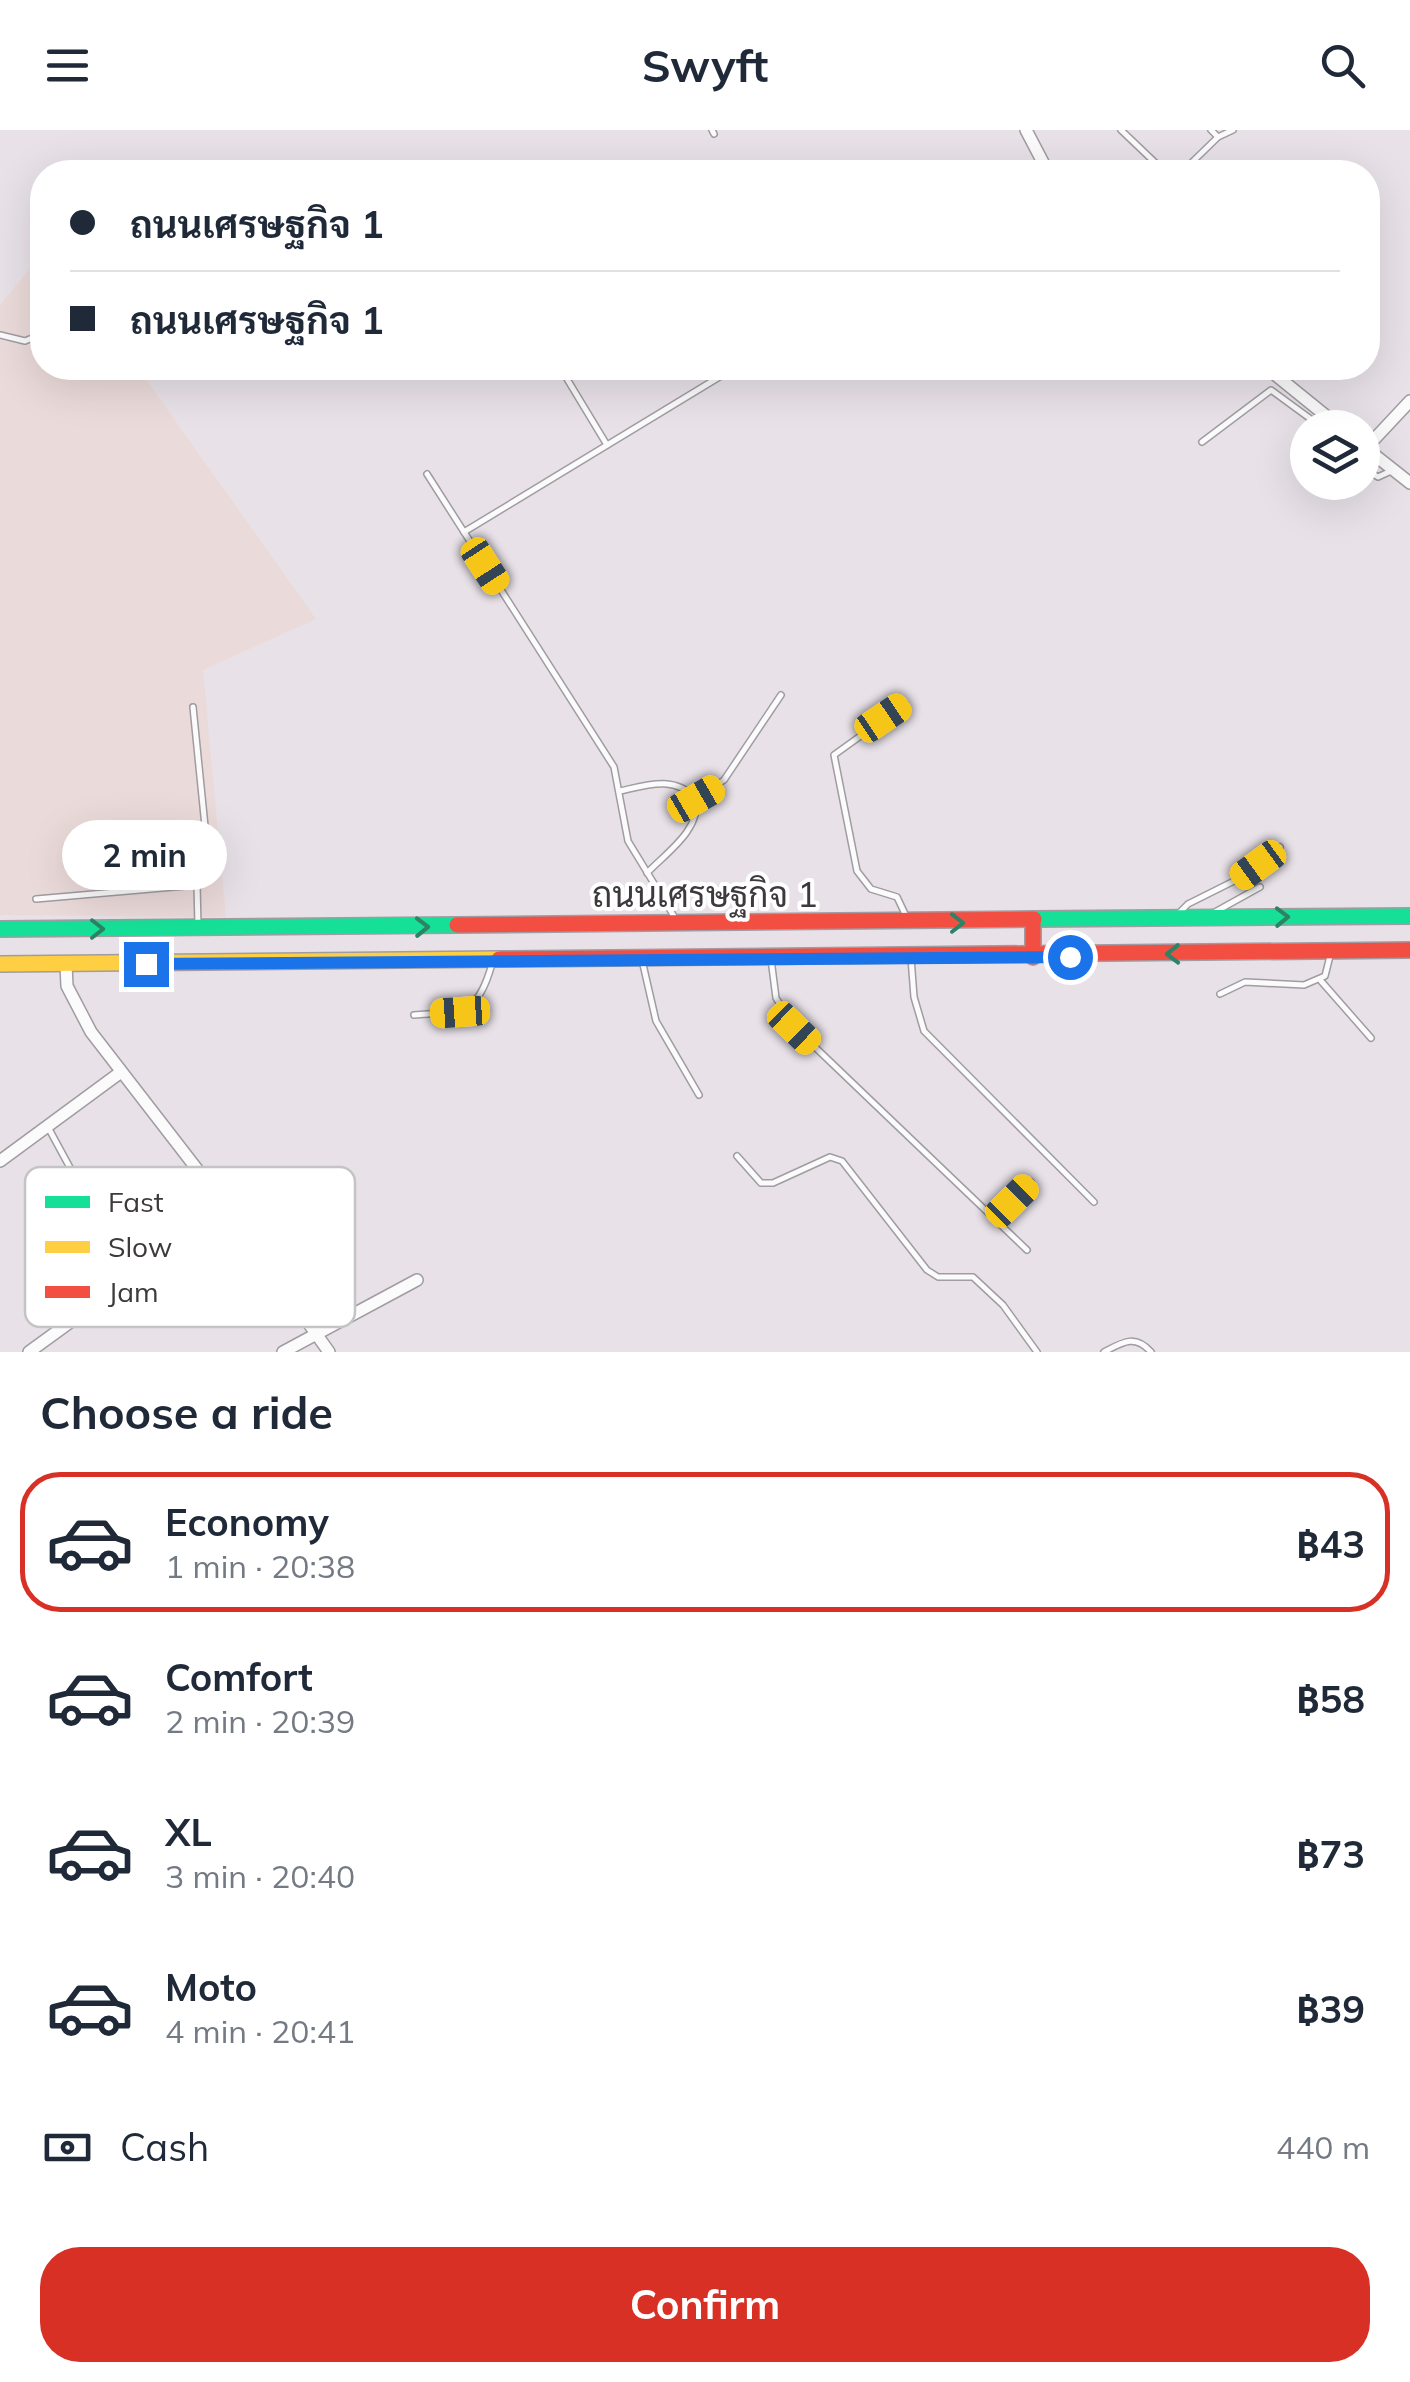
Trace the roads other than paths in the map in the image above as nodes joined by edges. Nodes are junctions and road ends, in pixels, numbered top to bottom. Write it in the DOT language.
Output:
graph roads {
  1 [pos="1026,130"];
  2 [pos="1121,130"];
  3 [pos="1211,130"];
  4 [pos="1233,130"];
  5 [pos="1218,137"];
  6 [pos="1042,160"];
  7 [pos="1153,160"];
  8 [pos="1194,160"];
  9 [pos="0,335"];
  10 [pos="30,339"];
  11 [pos="568,380"];
  12 [pos="714,380"];
  13 [pos="1282,380"];
  14 [pos="1285,382"];
  15 [pos="1410,401"];
  16 [pos="1298,410"];
  17 [pos="1319,410"];
  18 [pos="1380,430"];
  19 [pos="1202,442"];
  20 [pos="607,445"];
  21 [pos="1380,459"];
  22 [pos="1394,470"];
  23 [pos="427,474"];
  24 [pos="1380,476"];
  25 [pos="1410,482"];
  26 [pos="464,532"];
  27 [pos="782,695"];
  28 [pos="905,704"];
  29 [pos="192,707"];
  30 [pos="620,792"];
  31 [pos="696,799"];
  32 [pos="1280,846"];
  33 [pos="646,873"];
  34 [pos="197,885"];
  35 [pos="1260,887"];
  36 [pos="36,899"];
  37 [pos="1410,916"];
  38 [pos="1212,918"];
  39 [pos="1174,919"];
  40 [pos="1033,922"];
  41 [pos="909,923"];
  42 [pos="679,925"];
  43 [pos="0,929"];
  44 [pos="198,929"];
  45 [pos="1410,950"];
  46 [pos="1331,951"];
  47 [pos="911,958"];
  48 [pos="1033,958"];
  49 [pos="771,959"];
  50 [pos="642,960"];
  51 [pos="493,962"];
  52 [pos="0,964"];
  53 [pos="66,964"];
  54 [pos="1321,981"];
  55 [pos="1220,994"];
  56 [pos="414,1015"];
  57 [pos="1371,1038"];
  58 [pos="121,1072"];
  59 [pos="699,1095"];
  60 [pos="48,1126"];
  61 [pos="737,1156"];
  62 [pos="0,1161"];
  63 [pos="70,1167"];
  64 [pos="195,1167"];
  65 [pos="1031,1182"];
  66 [pos="1094,1202"];
  67 [pos="994,1219"];
  68 [pos="1027,1250"];
  69 [pos="417,1280"];
  70 [pos="355,1313"];
  71 [pos="63,1327"];
  72 [pos="313,1327"];
  73 [pos="328,1327"];
  74 [pos="317,1333"];
  75 [pos="29,1352"];
  76 [pos="283,1352"];
  77 [pos="329,1352"];
  78 [pos="1037,1352"];
  79 [pos="1104,1352"];
  80 [pos="1151,1352"];
  1 -- 6 [label="street"];
  2 -- 7 [label="lane"];
  3 -- 5 [label="lane"];
  4 -- 5 [label="lane"];
  5 -- 8 [label="lane"];
  9 -- 10 [label="lane"];
  11 -- 20 [label="lane"];
  12 -- 20 [label="lane"];
  13 -- 14 [label="street"];
  14 -- 17 [label="street"];
  15 -- 18 [label="street"];
  16 -- 19 [label="lane"];
  20 -- 26 [label="lane"];
  21 -- 22 [label="street"];
  22 -- 24 [label="lane"];
  22 -- 25 [label="street"];
  23 -- 26 [label="lane"];
  26 -- 30 [label="lane"];
  27 -- 31 [label="lane"];
  28 -- 41 [label="lane"];
  29 -- 34 [label="lane"];
  30 -- 31 [label="lane"];
  30 -- 33 [label="lane"];
  31 -- 33 [label="lane"];
  32 -- 39 [label="lane"];
  33 -- 42 [label="lane"];
  34 -- 36 [label="lane"];
  34 -- 44 [label="lane"];
  35 -- 38 [label="lane"];
  38 -- 37 [label="main road, ถนนเศรษฐกิจ 1, one-way"];
  38 -- 39 [label="main road, ถนนเศรษฐกิจ 1"];
  39 -- 40 [label="main road, ถนนเศรษฐกิจ 1"];
  41 -- 40 [label="main road, ถนนเศรษฐกิจ 1, one-way"];
  40 -- 48 [label="main road"];
  41 -- 42 [label="main road, ถนนเศรษฐกิจ 1"];
  44 -- 42 [label="main road, ถนนเศรษฐกิจ 1, one-way"];
  43 -- 44 [label="main road, ถนนเศรษฐกิจ 1, one-way"];
  45 -- 46 [label="main road, ถนนเศรษฐกิจ 1"];
  46 -- 48 [label="main road, ถนนเศรษฐกิจ 1, one-way"];
  46 -- 54 [label="lane"];
  47 -- 48 [label="main road, ถนนเศรษฐกิจ 1"];
  47 -- 49 [label="main road, ถนนเศรษฐกิจ 1"];
  47 -- 66 [label="lane"];
  49 -- 50 [label="main road, ถนนเศรษฐกิจ 1"];
  49 -- 67 [label="lane"];
  50 -- 51 [label="main road, ถนนเศรษฐกิจ 1"];
  50 -- 59 [label="lane"];
  51 -- 53 [label="main road, ถนนเศรษฐกิจ 1"];
  51 -- 56 [label="lane"];
  52 -- 53 [label="main road, ถนนเศรษฐกิจ 1"];
  53 -- 58 [label="street"];
  54 -- 55 [label="lane"];
  54 -- 57 [label="lane"];
  58 -- 60 [label="street"];
  58 -- 64 [label="street"];
  60 -- 62 [label="street"];
  60 -- 63 [label="lane"];
  61 -- 78 [label="lane"];
  65 -- 67 [label="lane"];
  67 -- 68 [label="lane"];
  69 -- 70 [label="street"];
  71 -- 75 [label="street"];
  72 -- 74 [label="street"];
  73 -- 74 [label="street"];
  74 -- 76 [label="street"];
  74 -- 77 [label="street"];
  79 -- 80 [label="lane"];
}
